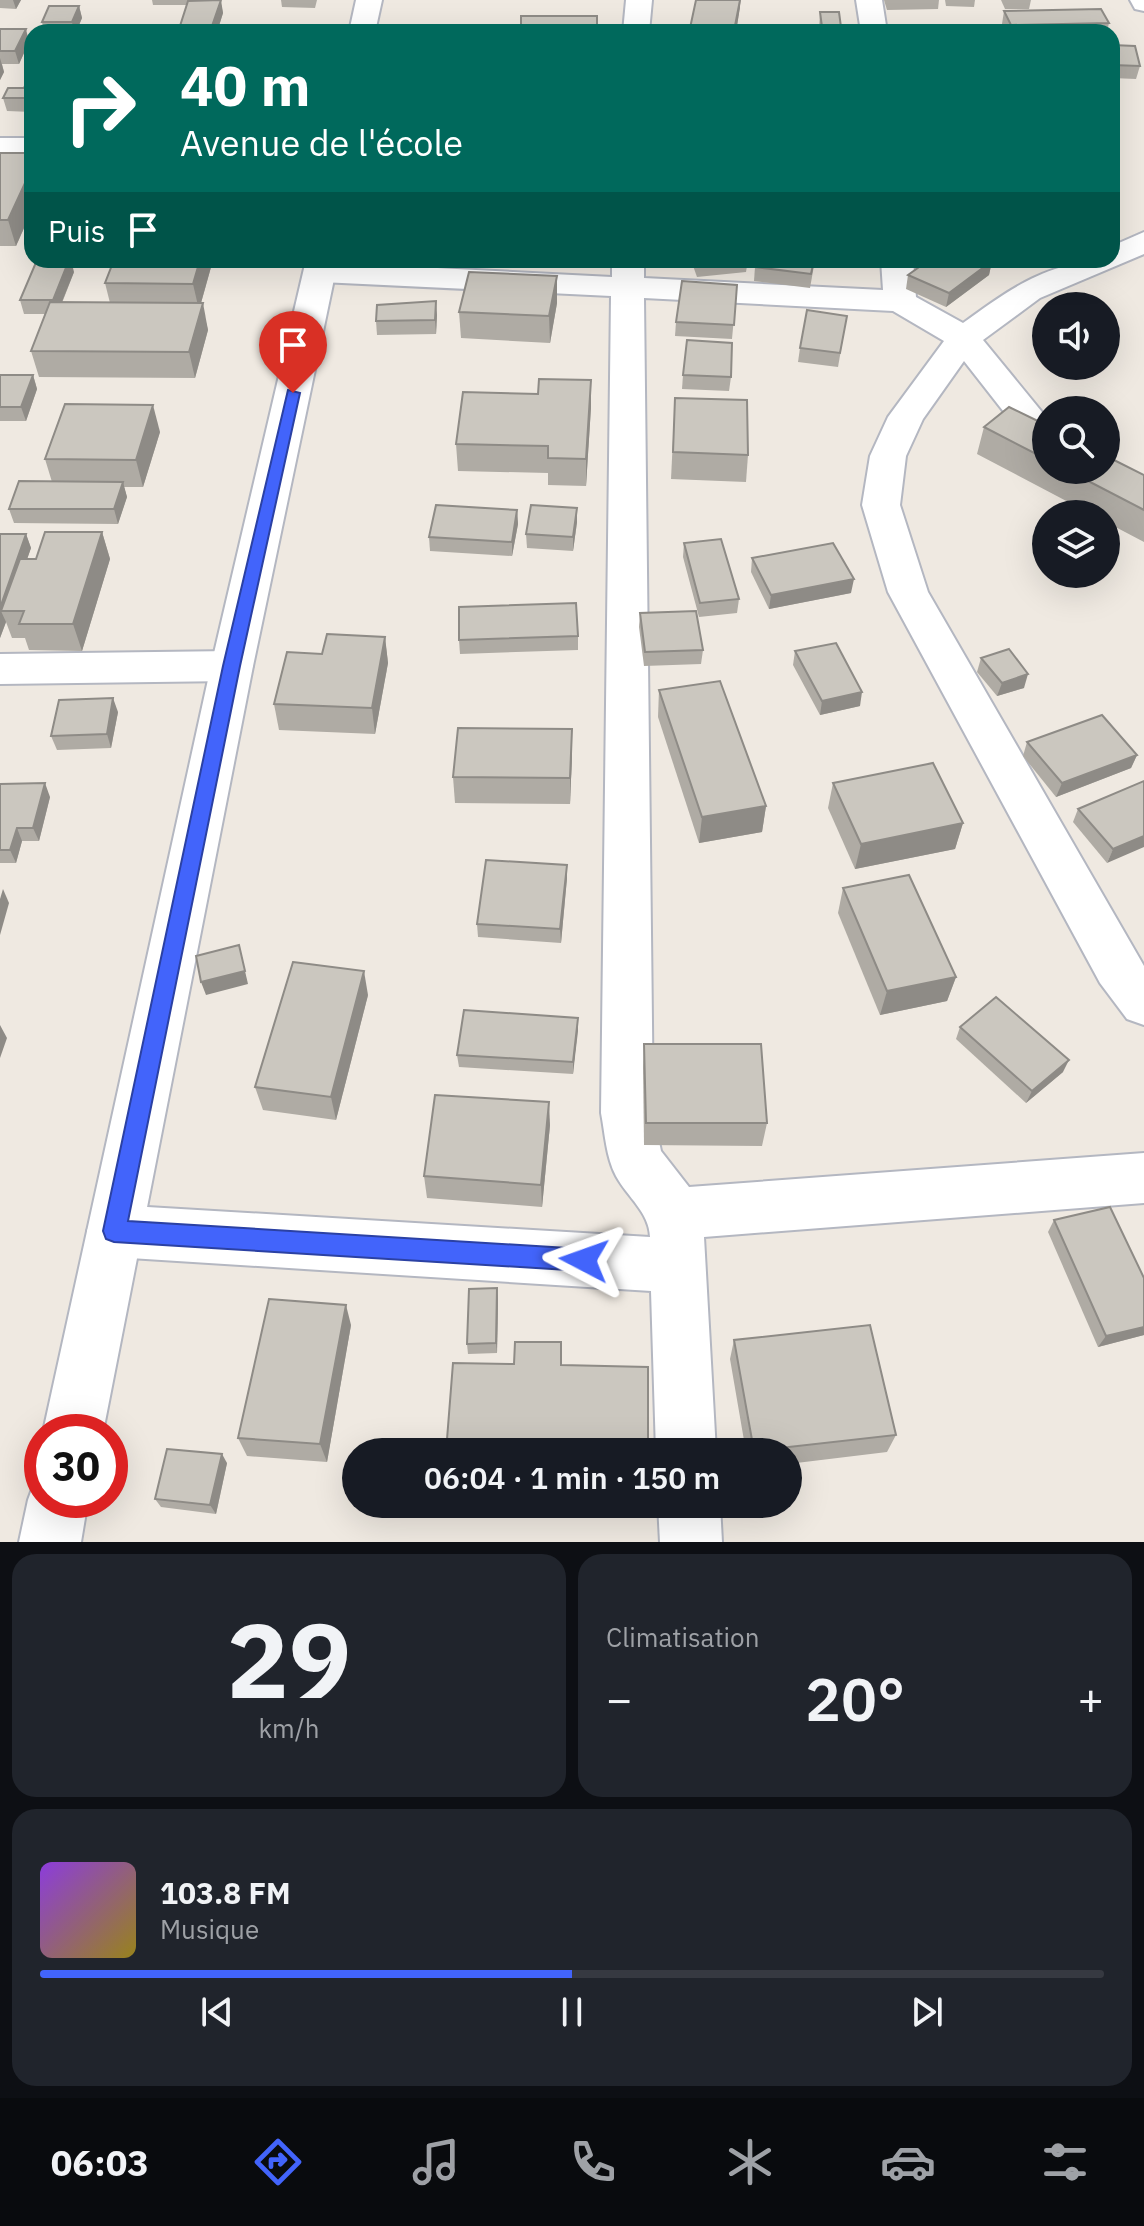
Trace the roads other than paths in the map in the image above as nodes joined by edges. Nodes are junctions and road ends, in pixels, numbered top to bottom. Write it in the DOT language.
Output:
graph roads {
  1 [pos="369,0"];
  2 [pos="639,0"];
  3 [pos="869,0"];
  4 [pos="364,24"];
  5 [pos="637,24"];
  6 [pos="873,24"];
  7 [pos="0,147"];
  8 [pos="24,147"];
  9 [pos="1144,242"];
  10 [pos="1120,254"];
  11 [pos="322,268"];
  12 [pos="409,268"];
  13 [pos="898,268"];
  14 [pos="1087,268"];
  15 [pos="628,273"];
  16 [pos="900,301"];
  17 [pos="964,338"];
  18 [pos="1032,423"];
  19 [pos="232,666"];
  20 [pos="0,669"];
  21 [pos="1144,1004"];
  22 [pos="1144,1178"];
  23 [pos="114,1231"];
  24 [pos="677,1240"];
  25 [pos="77,1414"];
  26 [pos="685,1438"];
  27 [pos="55,1518"];
  28 [pos="690,1518"];
  29 [pos="50,1542"];
  30 [pos="691,1542"];
  1 -- 4 [label="street"];
  2 -- 5 [label="street"];
  3 -- 6 [label="street"];
  7 -- 8 [label="street"];
  9 -- 10 [label="street"];
  11 -- 19 [label="street"];
  12 -- 15 [label="street"];
  13 -- 16 [label="street"];
  14 -- 17 [label="street"];
  15 -- 16 [label="street"];
  15 -- 24 [label="street"];
  16 -- 17 [label="street"];
  17 -- 18 [label="street"];
  17 -- 21 [label="street"];
  19 -- 20 [label="street"];
  19 -- 23 [label="street"];
  22 -- 24 [label="street"];
  23 -- 24 [label="street"];
  23 -- 25 [label="street"];
  24 -- 26 [label="street"];
  27 -- 29 [label="street"];
  28 -- 30 [label="street"];
}
